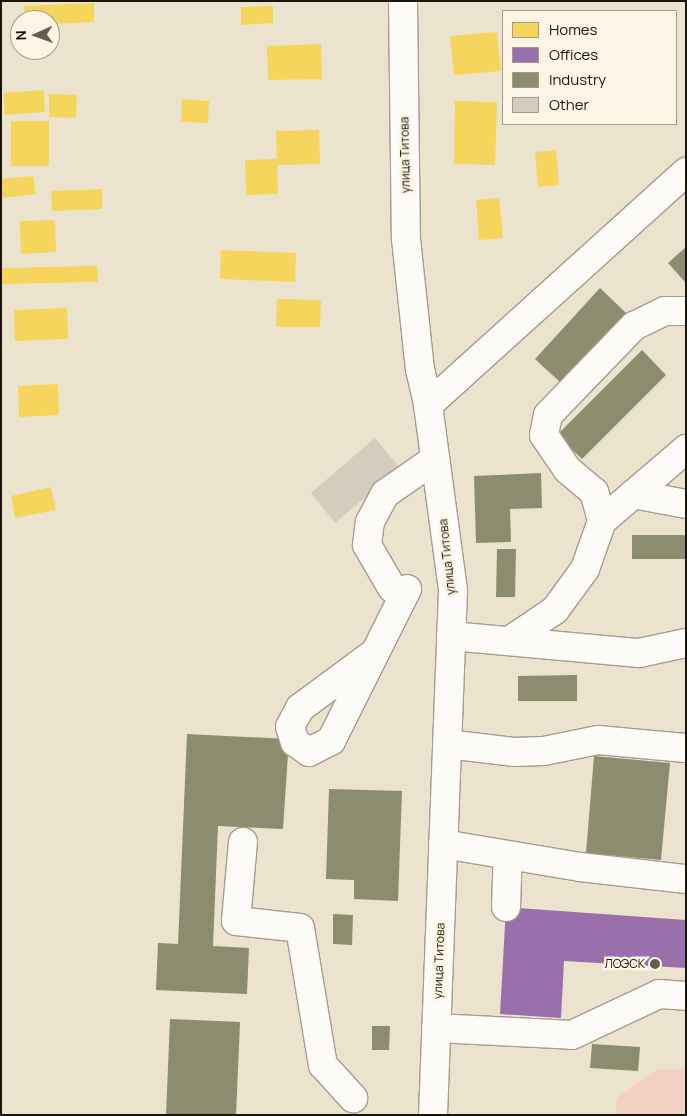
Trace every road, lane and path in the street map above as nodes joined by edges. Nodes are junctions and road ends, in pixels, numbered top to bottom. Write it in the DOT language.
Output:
graph roads {
  1 [pos="403,1"];
  2 [pos="686,172"];
  3 [pos="686,311"];
  4 [pos="428,405"];
  5 [pos="686,449"];
  6 [pos="435,459"];
  7 [pos="633,494"];
  8 [pos="686,504"];
  9 [pos="602,521"];
  10 [pos="451,636"];
  11 [pos="509,641"];
  12 [pos="686,643"];
  13 [pos="373,654"];
  14 [pos="447,744"];
  15 [pos="686,748"];
  16 [pos="243,842"];
  17 [pos="443,844"];
  18 [pos="507,869"];
  19 [pos="686,878"];
  20 [pos="506,907"];
  21 [pos="686,996"];
  22 [pos="436,1028"];
  23 [pos="353,1098"];
  24 [pos="432,1115"];
  1 -- 4 [label="street, улица Титова"];
  2 -- 4 [label="street"];
  3 -- 9 [label="street"];
  4 -- 6 [label="street, улица Титова"];
  5 -- 7 [label="street"];
  6 -- 10 [label="street, улица Титова"];
  6 -- 13 [label="street"];
  7 -- 8 [label="street"];
  7 -- 9 [label="street"];
  9 -- 11 [label="street"];
  10 -- 11 [label="street"];
  10 -- 14 [label="street, улица Титова"];
  11 -- 12 [label="street"];
  14 -- 15 [label="street"];
  14 -- 17 [label="street, улица Титова"];
  16 -- 23 [label="street"];
  17 -- 19 [label="street"];
  17 -- 22 [label="street, улица Титова"];
  18 -- 20 [label="street"];
  21 -- 22 [label="street"];
  22 -- 24 [label="street, улица Титова"];
}
